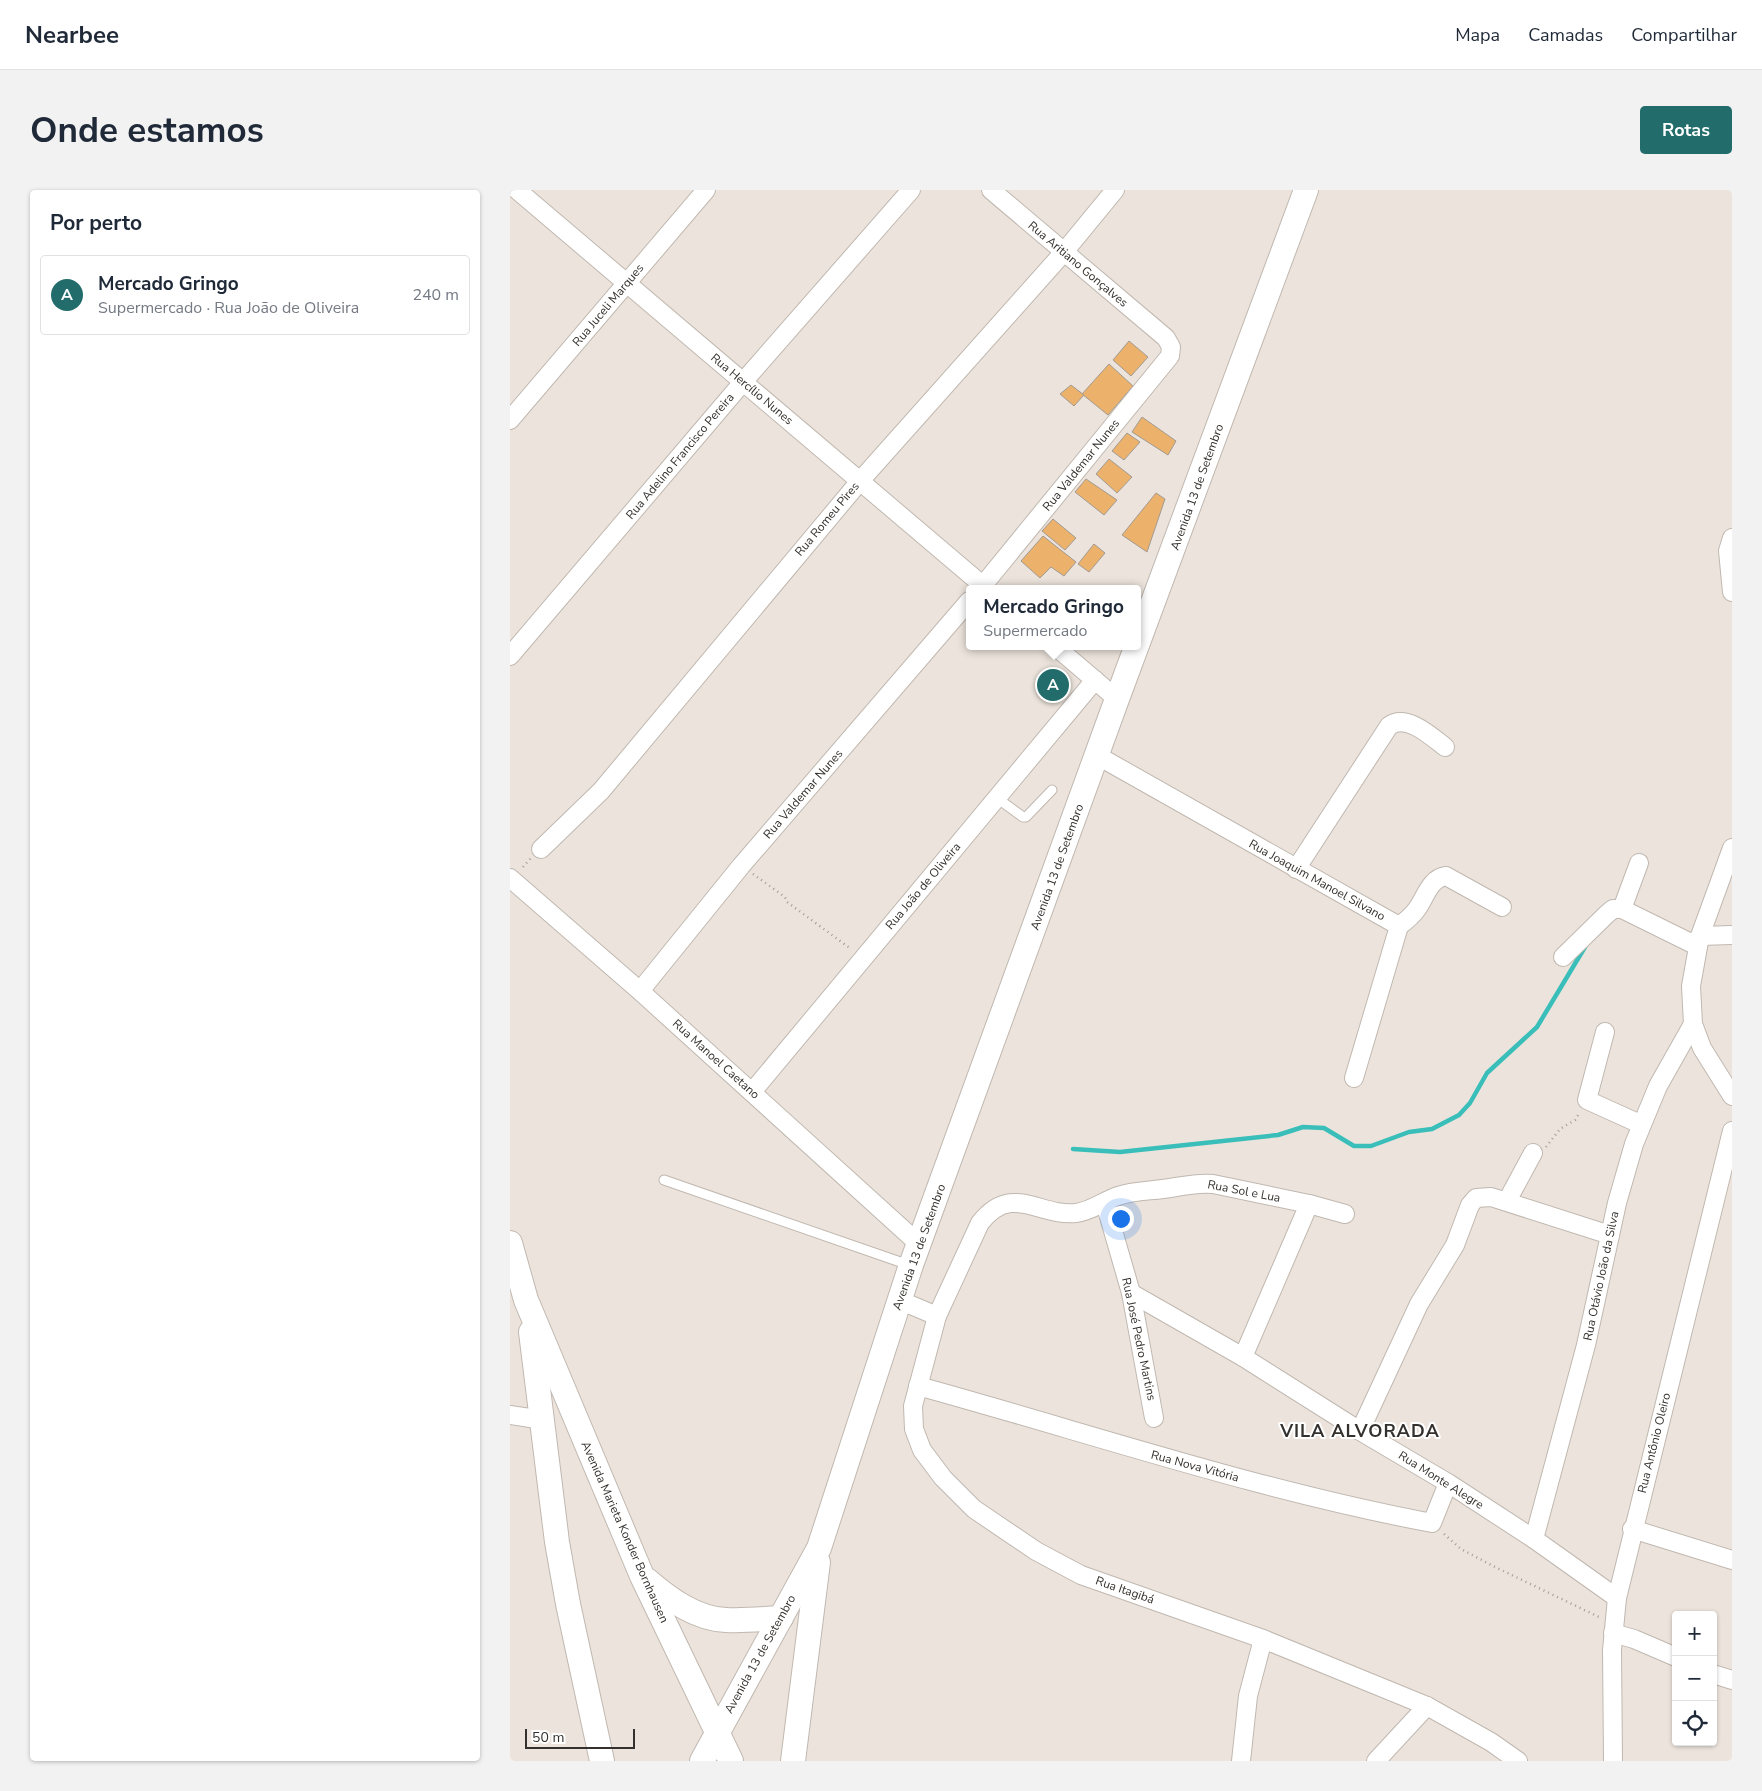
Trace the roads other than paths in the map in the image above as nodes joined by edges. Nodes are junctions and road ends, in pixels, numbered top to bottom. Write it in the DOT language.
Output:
graph roads {
  1 [pos="516,190"];
  2 [pos="706,190"];
  3 [pos="911,190"];
  4 [pos="991,190"];
  5 [pos="1115,190"];
  6 [pos="1306,190"];
  7 [pos="1064,252"];
  8 [pos="627,283"];
  9 [pos="1166,338"];
  10 [pos="743,382"];
  11 [pos="510,420"];
  12 [pos="860,480"];
  13 [pos="1732,538"];
  14 [pos="980,585"];
  15 [pos="985,585"];
  16 [pos="1732,592"];
  17 [pos="966,604"];
  18 [pos="1141,634"];
  19 [pos="1060,650"];
  20 [pos="1135,650"];
  21 [pos="510,656"];
  22 [pos="1095,680"];
  23 [pos="1117,699"];
  24 [pos="1445,747"];
  25 [pos="1098,756"];
  26 [pos="1052,790"];
  27 [pos="997,798"];
  28 [pos="1732,848"];
  29 [pos="541,849"];
  30 [pos="1639,862"];
  31 [pos="1296,869"];
  32 [pos="510,878"];
  33 [pos="1502,907"];
  34 [pos="1622,908"];
  35 [pos="1399,926"];
  36 [pos="1732,935"];
  37 [pos="1698,941"];
  38 [pos="1563,957"];
  39 [pos="640,991"];
  40 [pos="1693,1024"];
  41 [pos="1605,1032"];
  42 [pos="1354,1078"];
  43 [pos="752,1092"];
  44 [pos="1732,1096"];
  45 [pos="1640,1124"];
  46 [pos="1732,1131"];
  47 [pos="1534,1153"];
  48 [pos="664,1180"];
  49 [pos="1507,1201"];
  50 [pos="1105,1203"];
  51 [pos="1309,1204"];
  52 [pos="1345,1214"];
  53 [pos="1610,1235"];
  54 [pos="510,1243"];
  55 [pos="919,1244"];
  56 [pos="911,1265"];
  57 [pos="1131,1293"];
  58 [pos="526,1300"];
  59 [pos="899,1300"];
  60 [pos="937,1316"];
  61 [pos="1243,1357"];
  62 [pos="918,1386"];
  63 [pos="510,1415"];
  64 [pos="1154,1418"];
  65 [pos="543,1420"];
  66 [pos="1360,1431"];
  67 [pos="1448,1483"];
  68 [pos="1632,1529"];
  69 [pos="1534,1539"];
  70 [pos="820,1548"];
  71 [pos="1732,1560"];
  72 [pos="642,1576"];
  73 [pos="1617,1598"];
  74 [pos="781,1618"];
  75 [pos="1613,1628"];
  76 [pos="1263,1639"];
  77 [pos="1674,1656"];
  78 [pos="1717,1675"];
  79 [pos="1732,1680"];
  80 [pos="1427,1706"];
  81 [pos="718,1730"];
  82 [pos="794,1758"];
  83 [pos="602,1761"];
  84 [pos="702,1761"];
  85 [pos="731,1761"];
  86 [pos="1241,1761"];
  87 [pos="1376,1761"];
  88 [pos="1518,1761"];
  89 [pos="1613,1761"];
  1 -- 8 [label="street, Rua Hercílio Nunes"];
  2 -- 8 [label="street, Rua Juceli Marques"];
  3 -- 10 [label="street, Rua Adelino Francisco Pereira"];
  4 -- 7 [label="street, Rua Aritiano Gonçalves"];
  5 -- 7 [label="street, Rua Romeu Pires"];
  6 -- 18 [label="main road, Avenida 13 de Setembro"];
  7 -- 9 [label="street, Rua Aritiano Gonçalves"];
  7 -- 12 [label="street, Rua Romeu Pires"];
  8 -- 10 [label="street, Rua Hercílio Nunes"];
  8 -- 11 [label="street, Rua Juceli Marques"];
  9 -- 15 [label="street, Rua Valdemar Nunes"];
  10 -- 12 [label="street, Rua Hercílio Nunes"];
  10 -- 21 [label="street, Rua Adelino Francisco Pereira"];
  12 -- 14 [label="street, Rua Hercílio Nunes"];
  12 -- 29 [label="street, Rua Romeu Pires"];
  13 -- 16 [label="street"];
  17 -- 39 [label="street, Rua Valdemar Nunes"];
  19 -- 22 [label="street"];
  20 -- 23 [label="main road, Avenida 13 de Setembro"];
  22 -- 23 [label="street"];
  22 -- 27 [label="street, Rua João de Oliveira"];
  23 -- 25 [label="main road, Avenida 13 de Setembro"];
  24 -- 31 [label="street"];
  25 -- 31 [label="street, Rua Joaquim Manoel Silvano"];
  25 -- 55 [label="main road, Avenida 13 de Setembro"];
  26 -- 27 [label="lane"];
  27 -- 43 [label="street, Rua João de Oliveira"];
  28 -- 37 [label="street"];
  30 -- 34 [label="street"];
  31 -- 35 [label="street, Rua Joaquim Manoel Silvano"];
  32 -- 39 [label="street, Rua Manoel Caetano"];
  33 -- 35 [label="street"];
  34 -- 37 [label="street"];
  34 -- 38 [label="street"];
  35 -- 42 [label="street, Rua Joaquim Manoel Silvano"];
  36 -- 37 [label="street"];
  37 -- 40 [label="street"];
  39 -- 43 [label="street, Rua Manoel Caetano"];
  40 -- 44 [label="street"];
  40 -- 45 [label="street, Rua Otávio João da Silva"];
  41 -- 45 [label="street"];
  43 -- 55 [label="street, Rua Manoel Caetano"];
  45 -- 53 [label="street, Rua Otávio João da Silva"];
  46 -- 68 [label="street, Rua Antônio Oleiro"];
  47 -- 49 [label="street"];
  48 -- 56 [label="lane"];
  49 -- 53 [label="street"];
  49 -- 66 [label="street"];
  50 -- 51 [label="street, Rua Sol e Lua"];
  50 -- 57 [label="street, Rua José Pedro Martins"];
  50 -- 60 [label="street, Rua Sol e Lua"];
  51 -- 52 [label="street, Rua Sol e Lua"];
  51 -- 61 [label="street"];
  53 -- 69 [label="street, Rua Otávio João da Silva"];
  54 -- 58 [label="main road, Avenida Marieta Konder Bornhausen"];
  55 -- 56 [label="main road, Avenida 13 de Setembro"];
  56 -- 59 [label="main road, Avenida 13 de Setembro"];
  57 -- 61 [label="street, Rua Monte Alegre"];
  57 -- 64 [label="street, Rua José Pedro Martins"];
  58 -- 65 [label="main road, Avenida Marieta Konder Bornhausen"];
  58 -- 72 [label="main road, Avenida Marieta Konder Bornhausen"];
  59 -- 60 [label="street"];
  59 -- 70 [label="main road, Avenida 13 de Setembro"];
  60 -- 62 [label="street, Rua Itagibá"];
  61 -- 66 [label="street, Rua Monte Alegre"];
  62 -- 67 [label="street, Rua Nova Vitória"];
  62 -- 76 [label="street, Rua Itagibá"];
  63 -- 65 [label="street"];
  65 -- 83 [label="main road, Avenida Marieta Konder Bornhausen"];
  66 -- 67 [label="street, Rua Monte Alegre"];
  67 -- 69 [label="street, Rua Monte Alegre"];
  68 -- 71 [label="street"];
  68 -- 73 [label="street, Rua Antônio Oleiro"];
  69 -- 73 [label="street, Rua Monte Alegre"];
  70 -- 74 [label="main road, Avenida 13 de Setembro"];
  70 -- 82 [label="main road, Avenida 13 de Setembro"];
  72 -- 74 [label="main road"];
  72 -- 81 [label="main road, Avenida Marieta Konder Bornhausen"];
  73 -- 75 [label="street, Rua Antônio Oleiro"];
  74 -- 81 [label="main road, Avenida 13 de Setembro"];
  75 -- 77 [label="street"];
  75 -- 89 [label="street, Rua Antônio Oleiro"];
  76 -- 80 [label="street, Rua Itagibá"];
  76 -- 86 [label="street"];
  78 -- 79 [label="street"];
  80 -- 87 [label="street"];
  80 -- 88 [label="street, Rua Itagibá"];
  81 -- 84 [label="main road, Avenida 13 de Setembro"];
  81 -- 85 [label="main road, Avenida Marieta Konder Bornhausen"];
}
